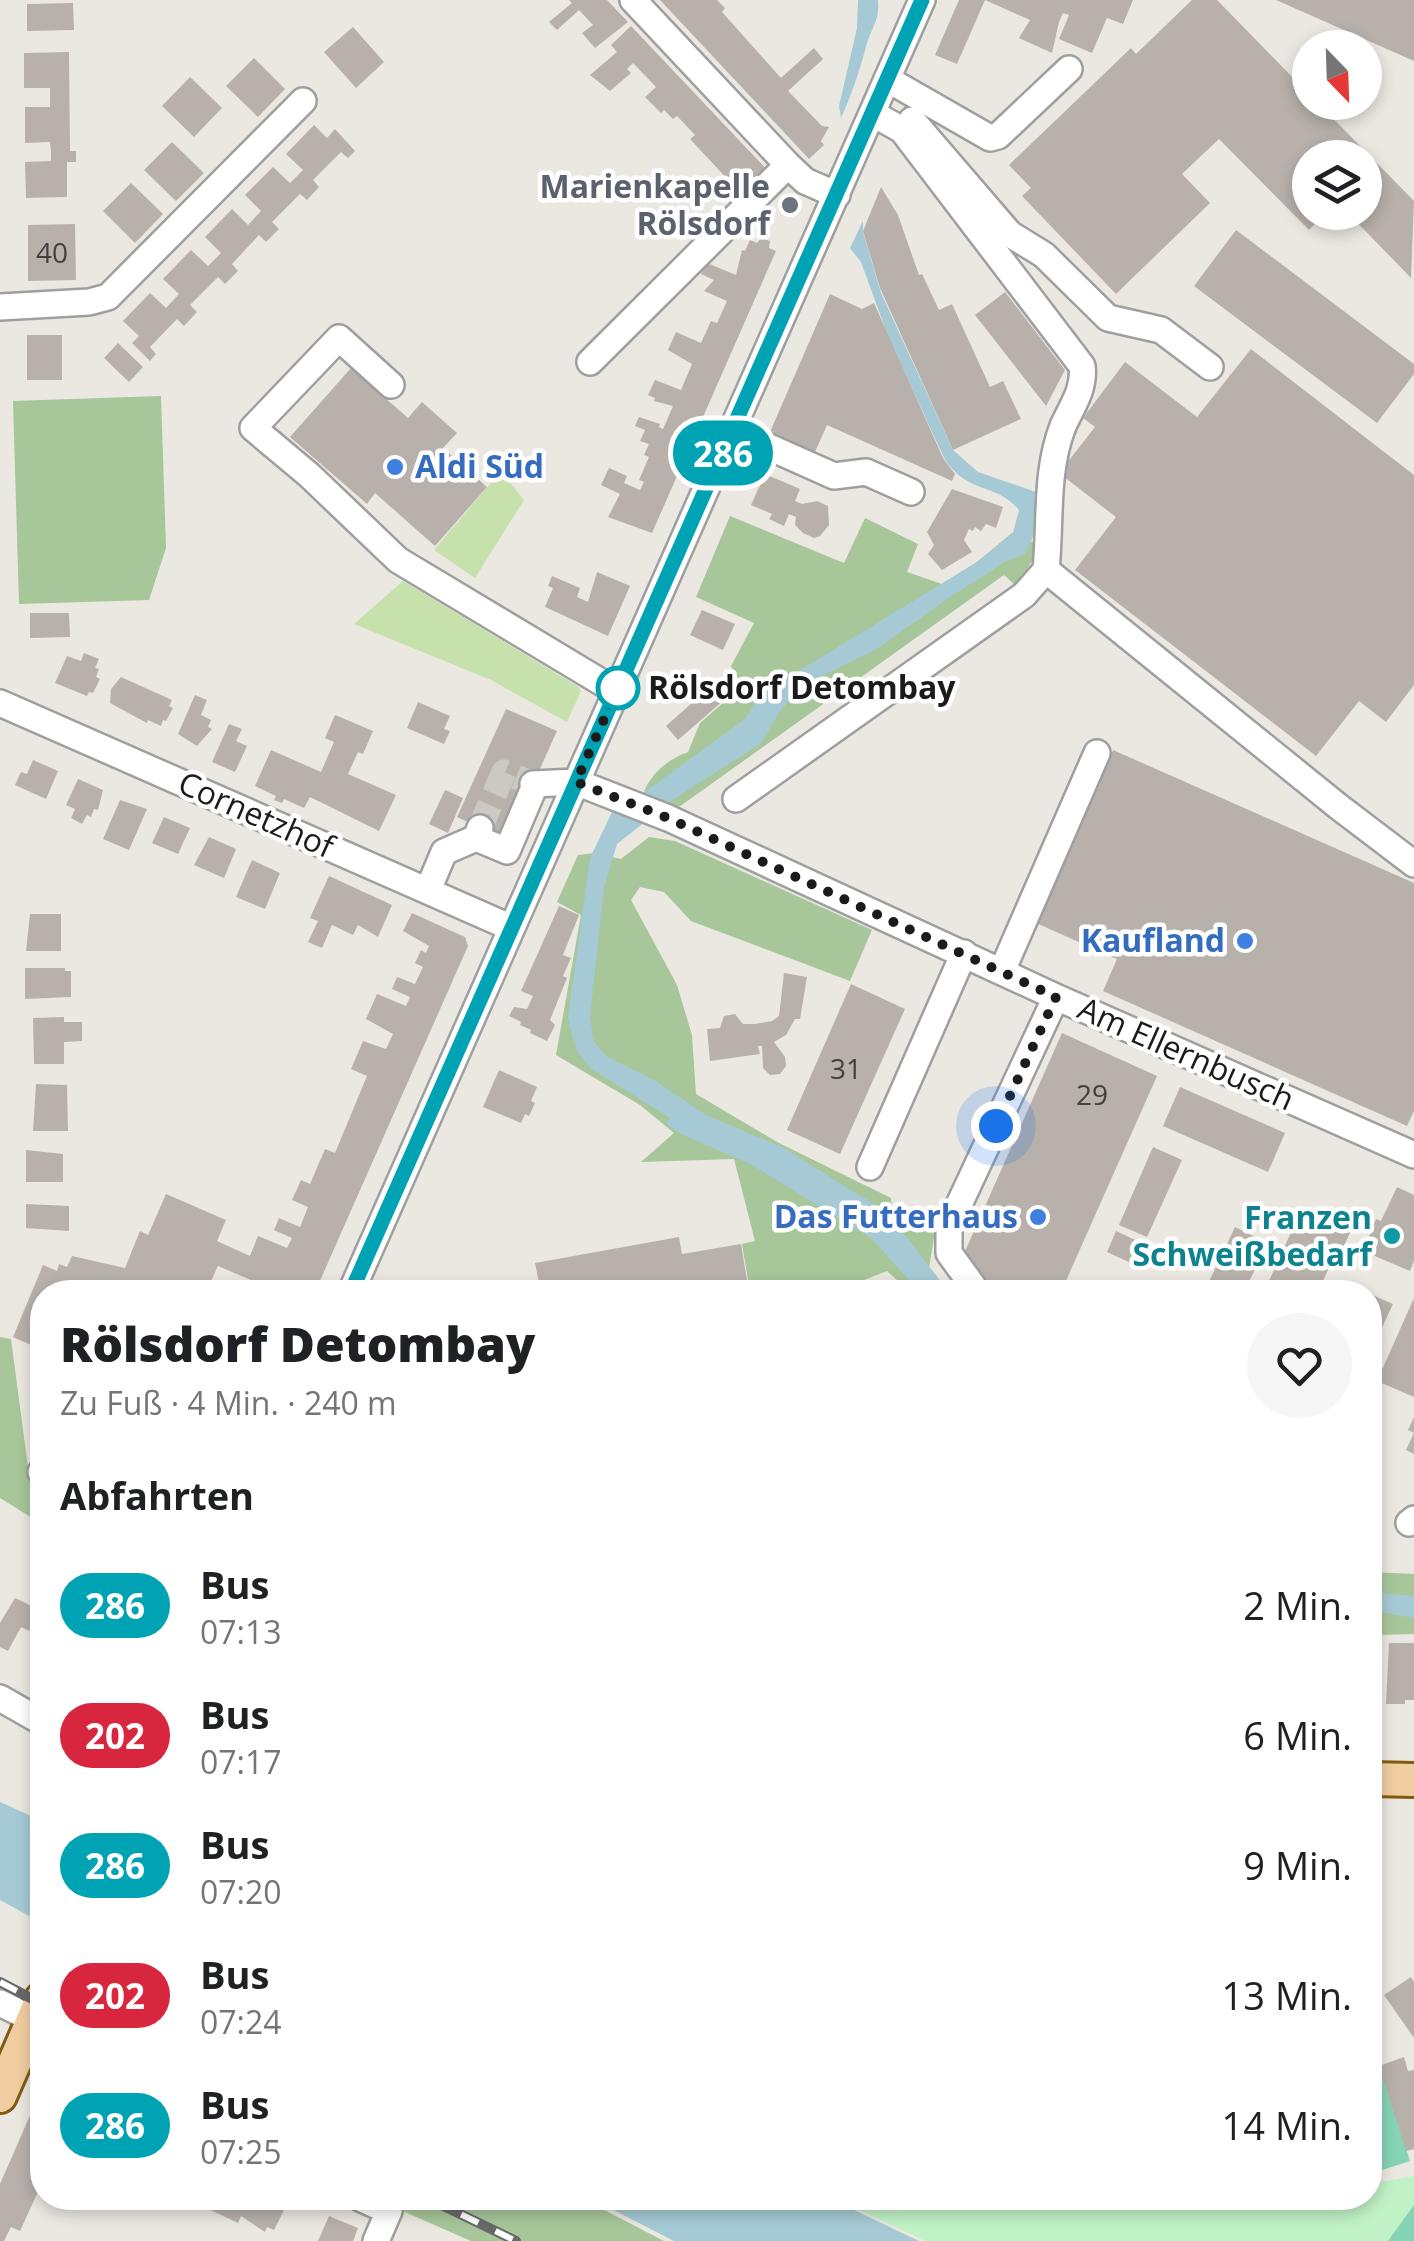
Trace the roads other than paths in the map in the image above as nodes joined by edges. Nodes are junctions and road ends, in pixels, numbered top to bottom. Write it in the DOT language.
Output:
graph roads {
  1 [pos="633,0"];
  2 [pos="922,0"];
  3 [pos="1070,69"];
  4 [pos="879,97"];
  5 [pos="304,101"];
  6 [pos="788,165"];
  7 [pos="836,195"];
  8 [pos="0,306"];
  9 [pos="590,362"];
  10 [pos="1210,368"];
  11 [pos="391,385"];
  12 [pos="733,431"];
  13 [pos="911,492"];
  14 [pos="1046,570"];
  15 [pos="616,691"];
  16 [pos="0,703"];
  17 [pos="1097,752"];
  18 [pos="576,782"];
  19 [pos="736,800"];
  20 [pos="1414,864"];
  21 [pos="428,890"];
  22 [pos="512,928"];
  23 [pos="984,963"];
  24 [pos="1056,997"];
  25 [pos="1414,1155"];
  26 [pos="870,1168"];
  27 [pos="356,1280"];
  28 [pos="968,1280"];
  29 [pos="0,1698"];
  30 [pos="30,1715"];
  31 [pos="1382,1779"];
  32 [pos="1414,1780"];
  33 [pos="0,2003"];
  34 [pos="30,2021"];
  35 [pos="30,2037"];
  36 [pos="0,2096"];
  37 [pos="388,2210"];
  38 [pos="376,2241"];
  1 -- 6 [label="street"];
  2 -- 4 [label="street"];
  3 -- 4 [label="street"];
  4 -- 7 [label="street"];
  4 -- 10 [label="street"];
  4 -- 14 [label="street"];
  5 -- 8 [label="street"];
  6 -- 7 [label="street"];
  6 -- 9 [label="street"];
  7 -- 12 [label="street"];
  11 -- 15 [label="street"];
  12 -- 13 [label="street"];
  12 -- 15 [label="street"];
  14 -- 19 [label="street"];
  14 -- 20 [label="street"];
  15 -- 18 [label="street"];
  16 -- 21 [label="street, Cornetzhof"];
  17 -- 23 [label="street"];
  18 -- 21 [label="street"];
  18 -- 22 [label="street"];
  18 -- 23 [label="street, Am Ellernbusch"];
  21 -- 22 [label="street, Cornetzhof"];
  22 -- 27 [label="street"];
  23 -- 24 [label="street, Am Ellernbusch"];
  23 -- 26 [label="street"];
  24 -- 25 [label="street, Am Ellernbusch"];
  24 -- 28 [label="street"];
  29 -- 30 [label="street"];
  31 -- 32 [label="main road"];
  33 -- 34 [label="street"];
  35 -- 36 [label="main road"];
  37 -- 38 [label="street"];
}
